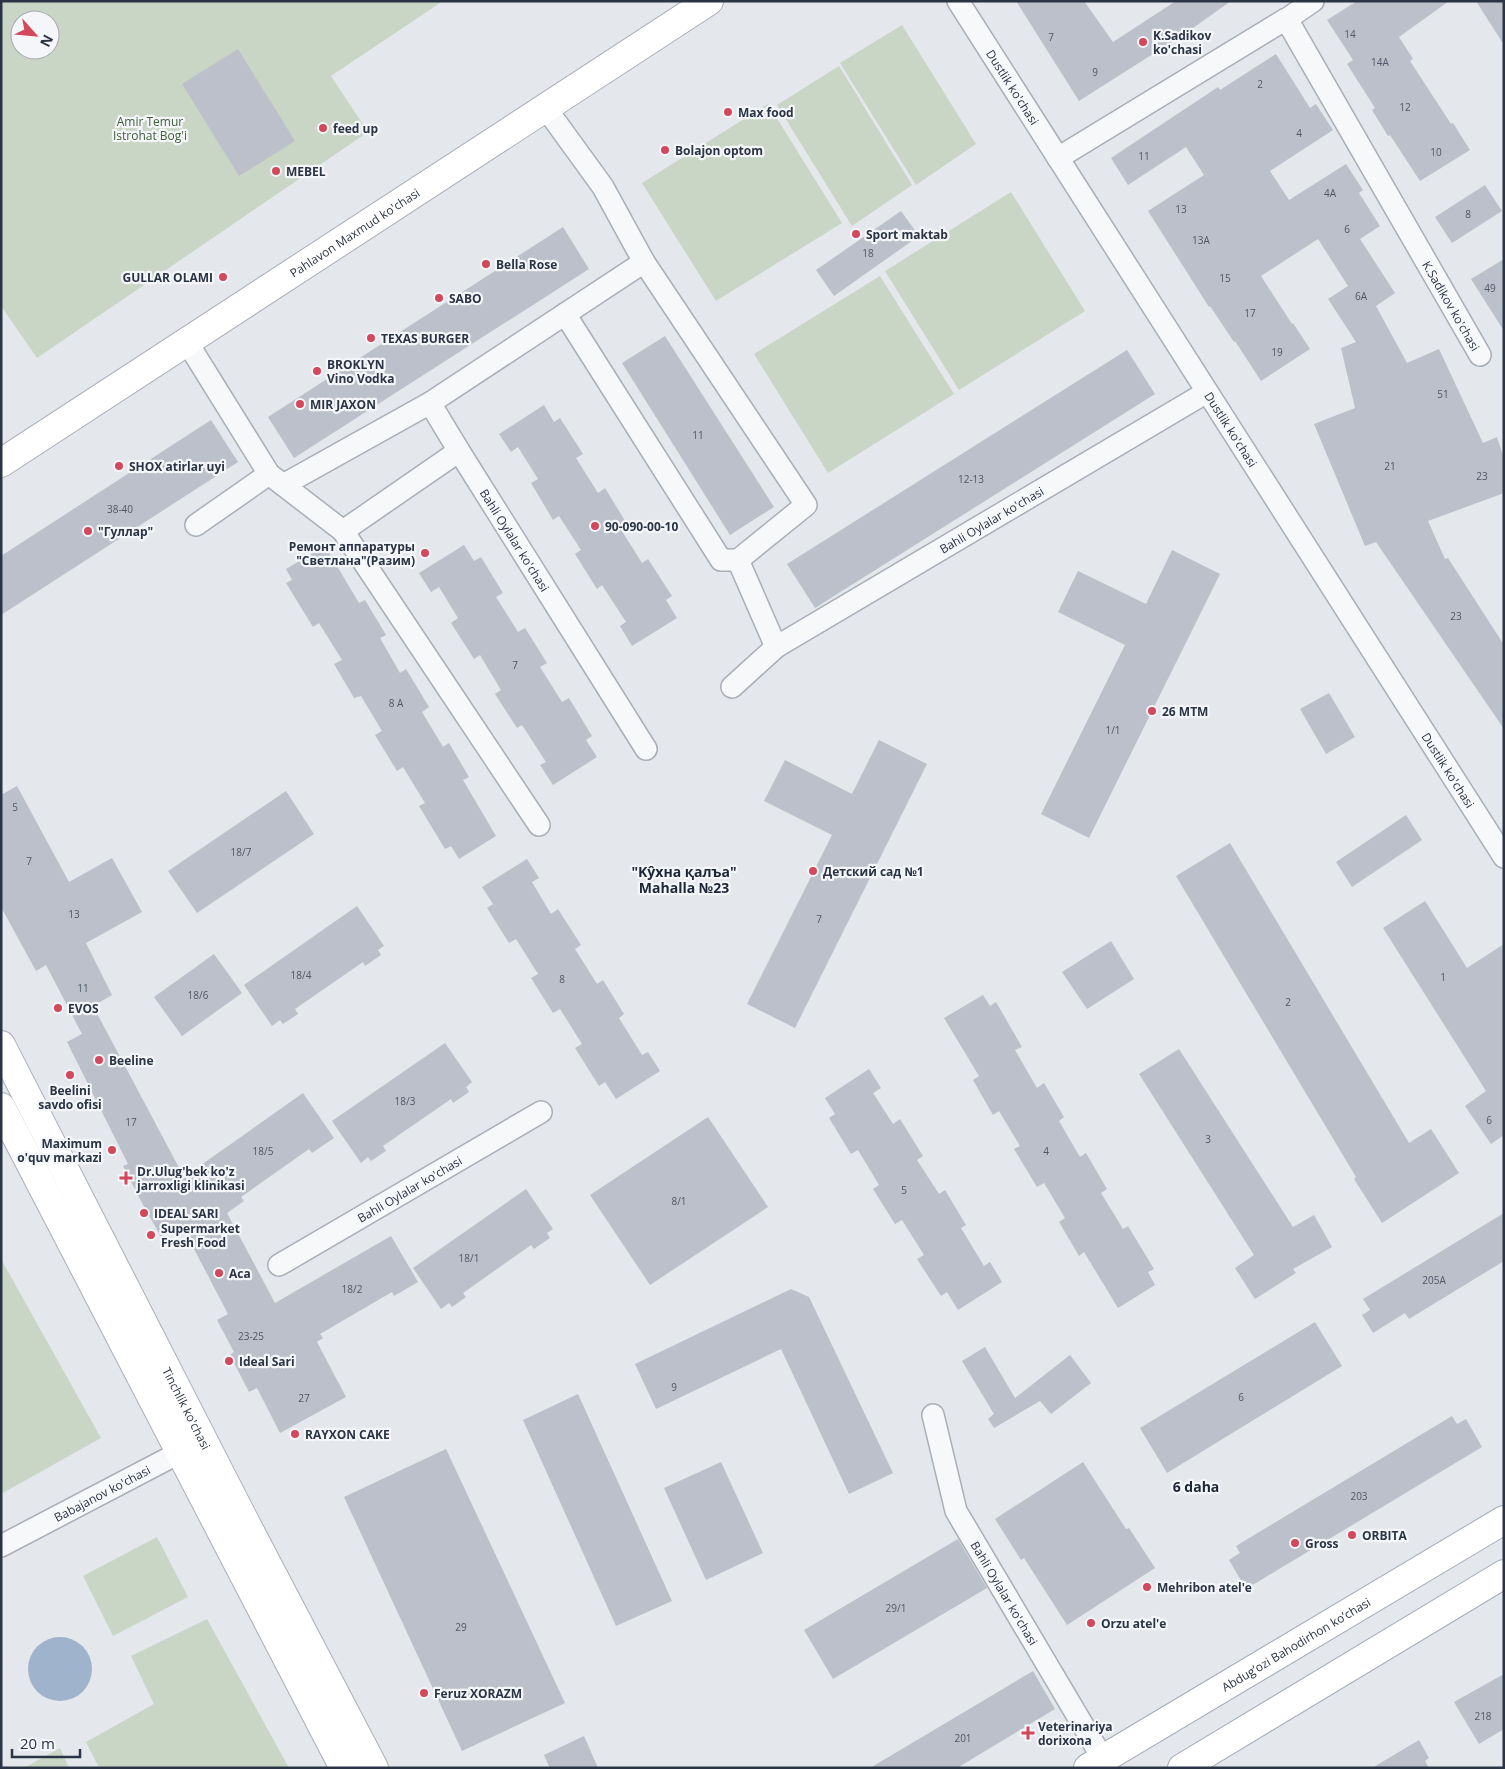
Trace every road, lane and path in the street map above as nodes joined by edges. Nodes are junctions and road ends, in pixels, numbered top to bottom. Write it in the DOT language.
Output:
graph roads {
  1 [pos="709,1"];
  2 [pos="958,1"];
  3 [pos="1313,1"];
  4 [pos="546,107"];
  5 [pos="1058,158"];
  6 [pos="644,262"];
  7 [pos="564,314"];
  8 [pos="187,342"];
  9 [pos="1207,392"];
  10 [pos="430,403"];
  11 [pos="459,451"];
  12 [pos="1,463"];
  13 [pos="276,479"];
  14 [pos="196,525"];
  15 [pos="343,531"];
  16 [pos="738,560"];
  17 [pos="776,648"];
  18 [pos="732,687"];
  19 [pos="646,749"];
  20 [pos="539,825"];
  21 [pos="1504,857"];
  22 [pos="1,1046"];
  23 [pos="1,1107"];
  24 [pos="541,1112"];
  25 [pos="279,1265"];
  26 [pos="933,1415"];
  27 [pos="192,1446"];
  28 [pos="1504,1520"];
  29 [pos="1,1546"];
  30 [pos="1504,1574"];
  31 [pos="1095,1763"];
  32 [pos="344,1768"];
  33 [pos="374,1768"];
  34 [pos="1182,1768"];
  1 -- 4 [label="main road, Pahlavon Maxmud ko'chasi"];
  2 -- 5 [label="street, Dustlik ko'chasi"];
  3 -- 5 [label="street, K.Sadikov ko'chasi"];
  4 -- 6 [label="street"];
  4 -- 8 [label="main road, Pahlavon Maxmud ko'chasi"];
  5 -- 9 [label="street, Dustlik ko'chasi"];
  6 -- 7 [label="street"];
  6 -- 16 [label="street"];
  7 -- 10 [label="street"];
  7 -- 16 [label="street"];
  8 -- 12 [label="main road, Pahlavon Maxmud ko'chasi"];
  8 -- 13 [label="street"];
  9 -- 17 [label="street, Bahli Oylalar ko'chasi"];
  9 -- 21 [label="street, Dustlik ko'chasi"];
  10 -- 11 [label="street, Bahli Oylalar ko'chasi"];
  10 -- 13 [label="street"];
  11 -- 15 [label="street"];
  11 -- 19 [label="street, Bahli Oylalar ko'chasi"];
  13 -- 14 [label="street"];
  13 -- 15 [label="street"];
  15 -- 20 [label="street"];
  16 -- 17 [label="street"];
  17 -- 18 [label="street, Bahli Oylalar ko'chasi"];
  22 -- 27 [label="main road, Tinchlik ko'chasi"];
  23 -- 27 [label="main road, Tinchlik ko'chasi"];
  24 -- 25 [label="street, Bahli Oylalar ko'chasi"];
  26 -- 31 [label="street, Bahli Oylalar ko'chasi"];
  27 -- 29 [label="street, Babajanov ko'chasi"];
  27 -- 32 [label="main road, Tinchlik ko'chasi"];
  27 -- 33 [label="main road, Tinchlik ko'chasi"];
  28 -- 31 [label="main road, Abdug’ozi Bahodirhon ko’chasi"];
  30 -- 34 [label="main road"];
}
